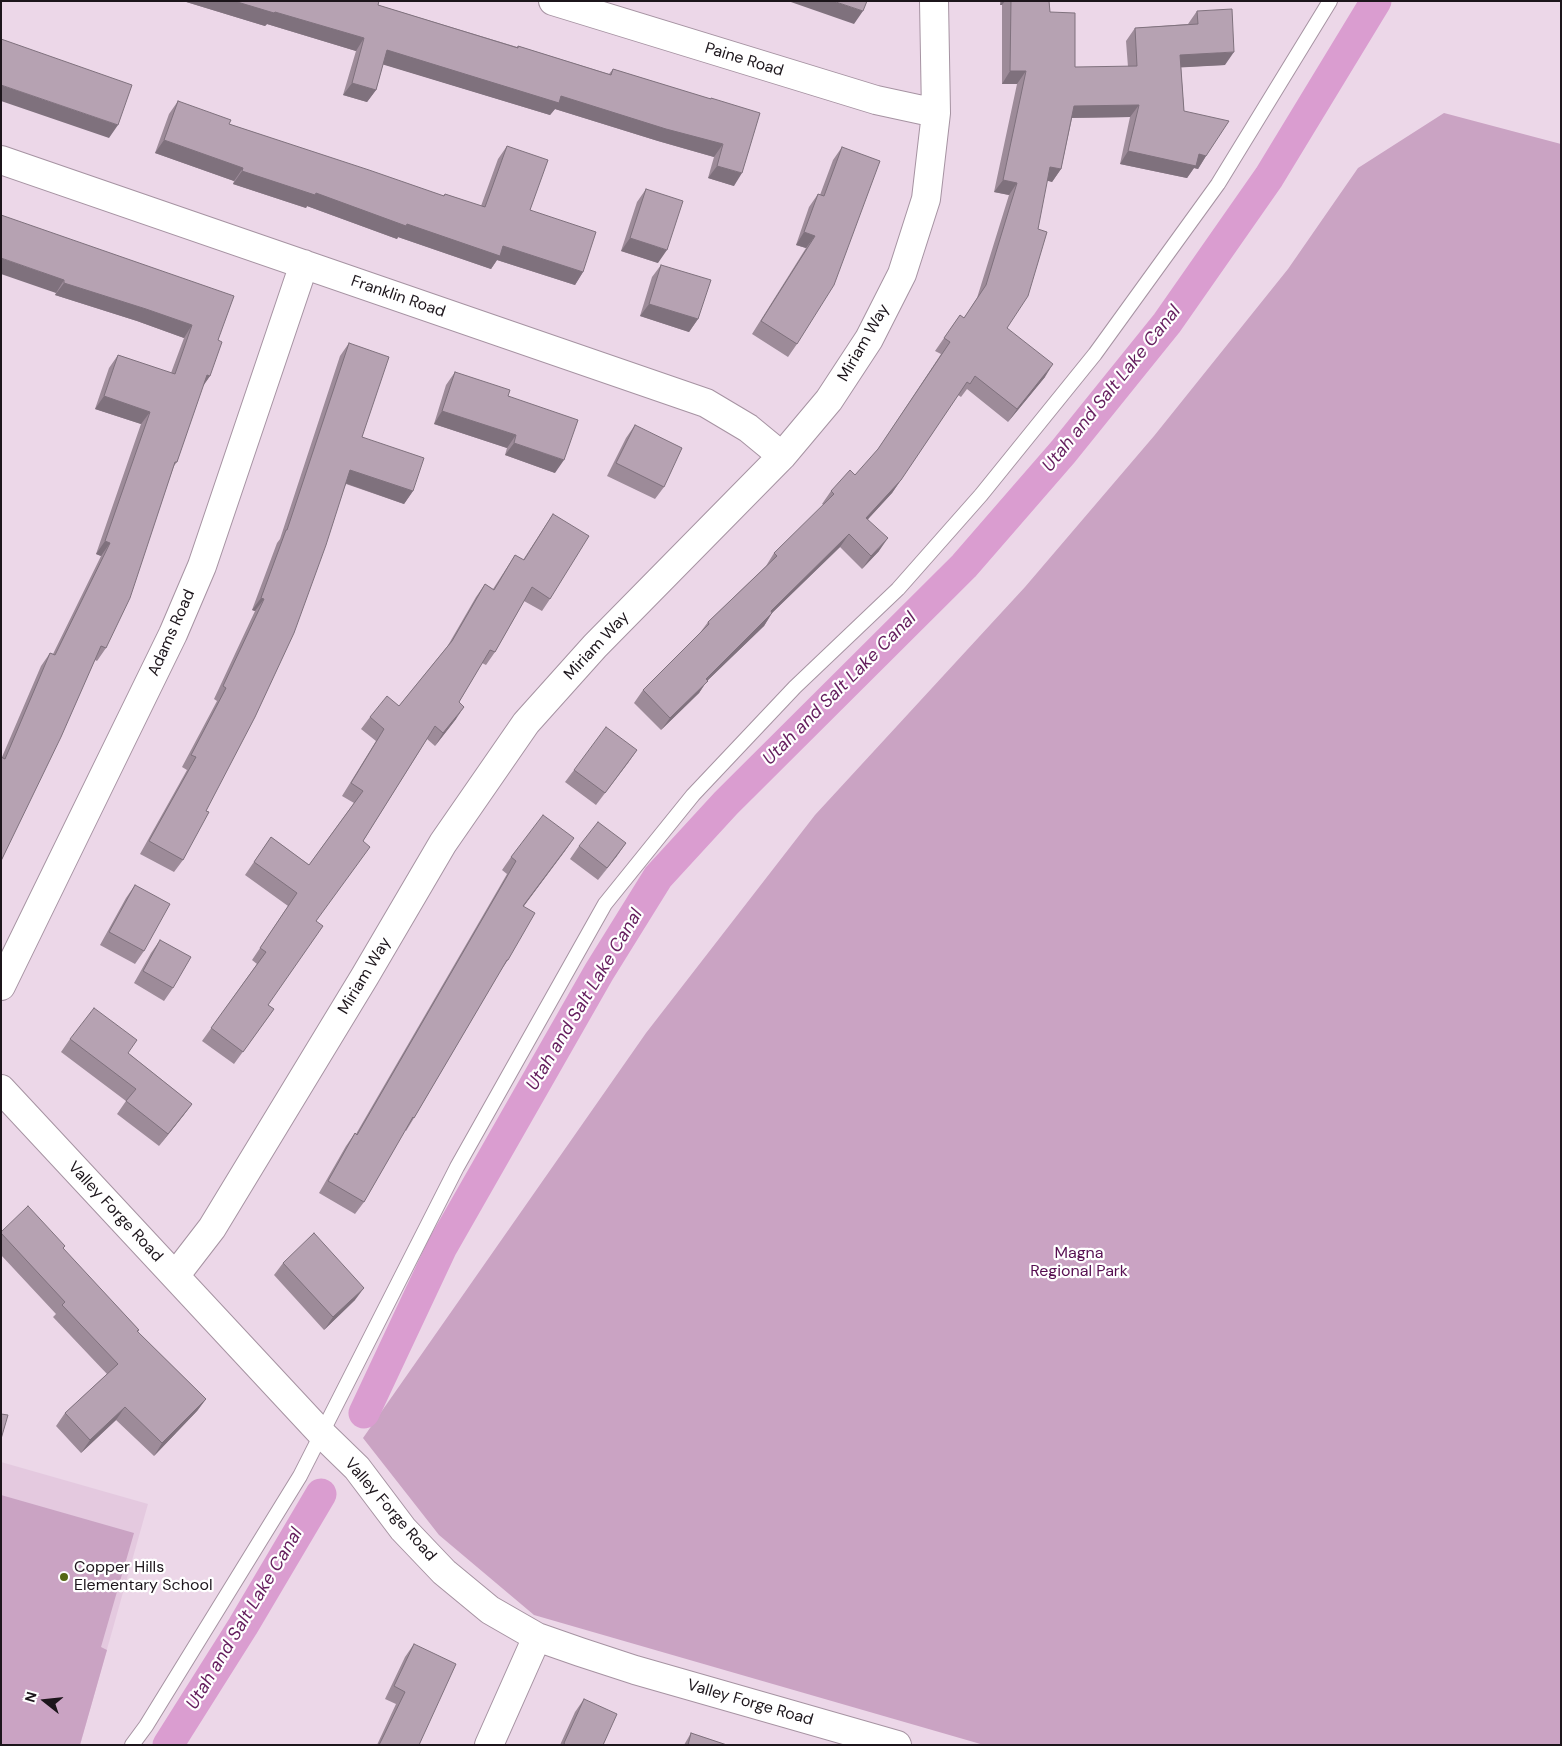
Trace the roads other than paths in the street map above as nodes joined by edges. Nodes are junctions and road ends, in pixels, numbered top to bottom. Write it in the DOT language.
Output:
graph roads {
  1 [pos="553,1"];
  2 [pos="934,1"];
  3 [pos="1330,1"];
  4 [pos="936,113"];
  5 [pos="1,160"];
  6 [pos="304,264"];
  7 [pos="782,456"];
  8 [pos="1,986"];
  9 [pos="1,1089"];
  10 [pos="174,1276"];
  11 [pos="322,1434"];
  12 [pos="537,1637"];
  13 [pos="828,1735"];
  14 [pos="132,1745"];
  15 [pos="489,1745"];
  16 [pos="897,1745"];
  1 -- 4 [label="street, Paine Road"];
  2 -- 4 [label="street, Miriam Way"];
  3 -- 11 [label="lane"];
  4 -- 7 [label="street, Miriam Way"];
  5 -- 6 [label="street, Franklin Road"];
  6 -- 7 [label="street, Franklin Road"];
  6 -- 8 [label="street, Adams Road"];
  7 -- 10 [label="street, Miriam Way"];
  9 -- 10 [label="street, Valley Forge Road"];
  10 -- 11 [label="street, Valley Forge Road"];
  11 -- 12 [label="street, Valley Forge Road"];
  11 -- 14 [label="lane"];
  12 -- 13 [label="street, Valley Forge Road"];
  12 -- 15 [label="street"];
  13 -- 16 [label="street, Valley Forge Road"];
}
